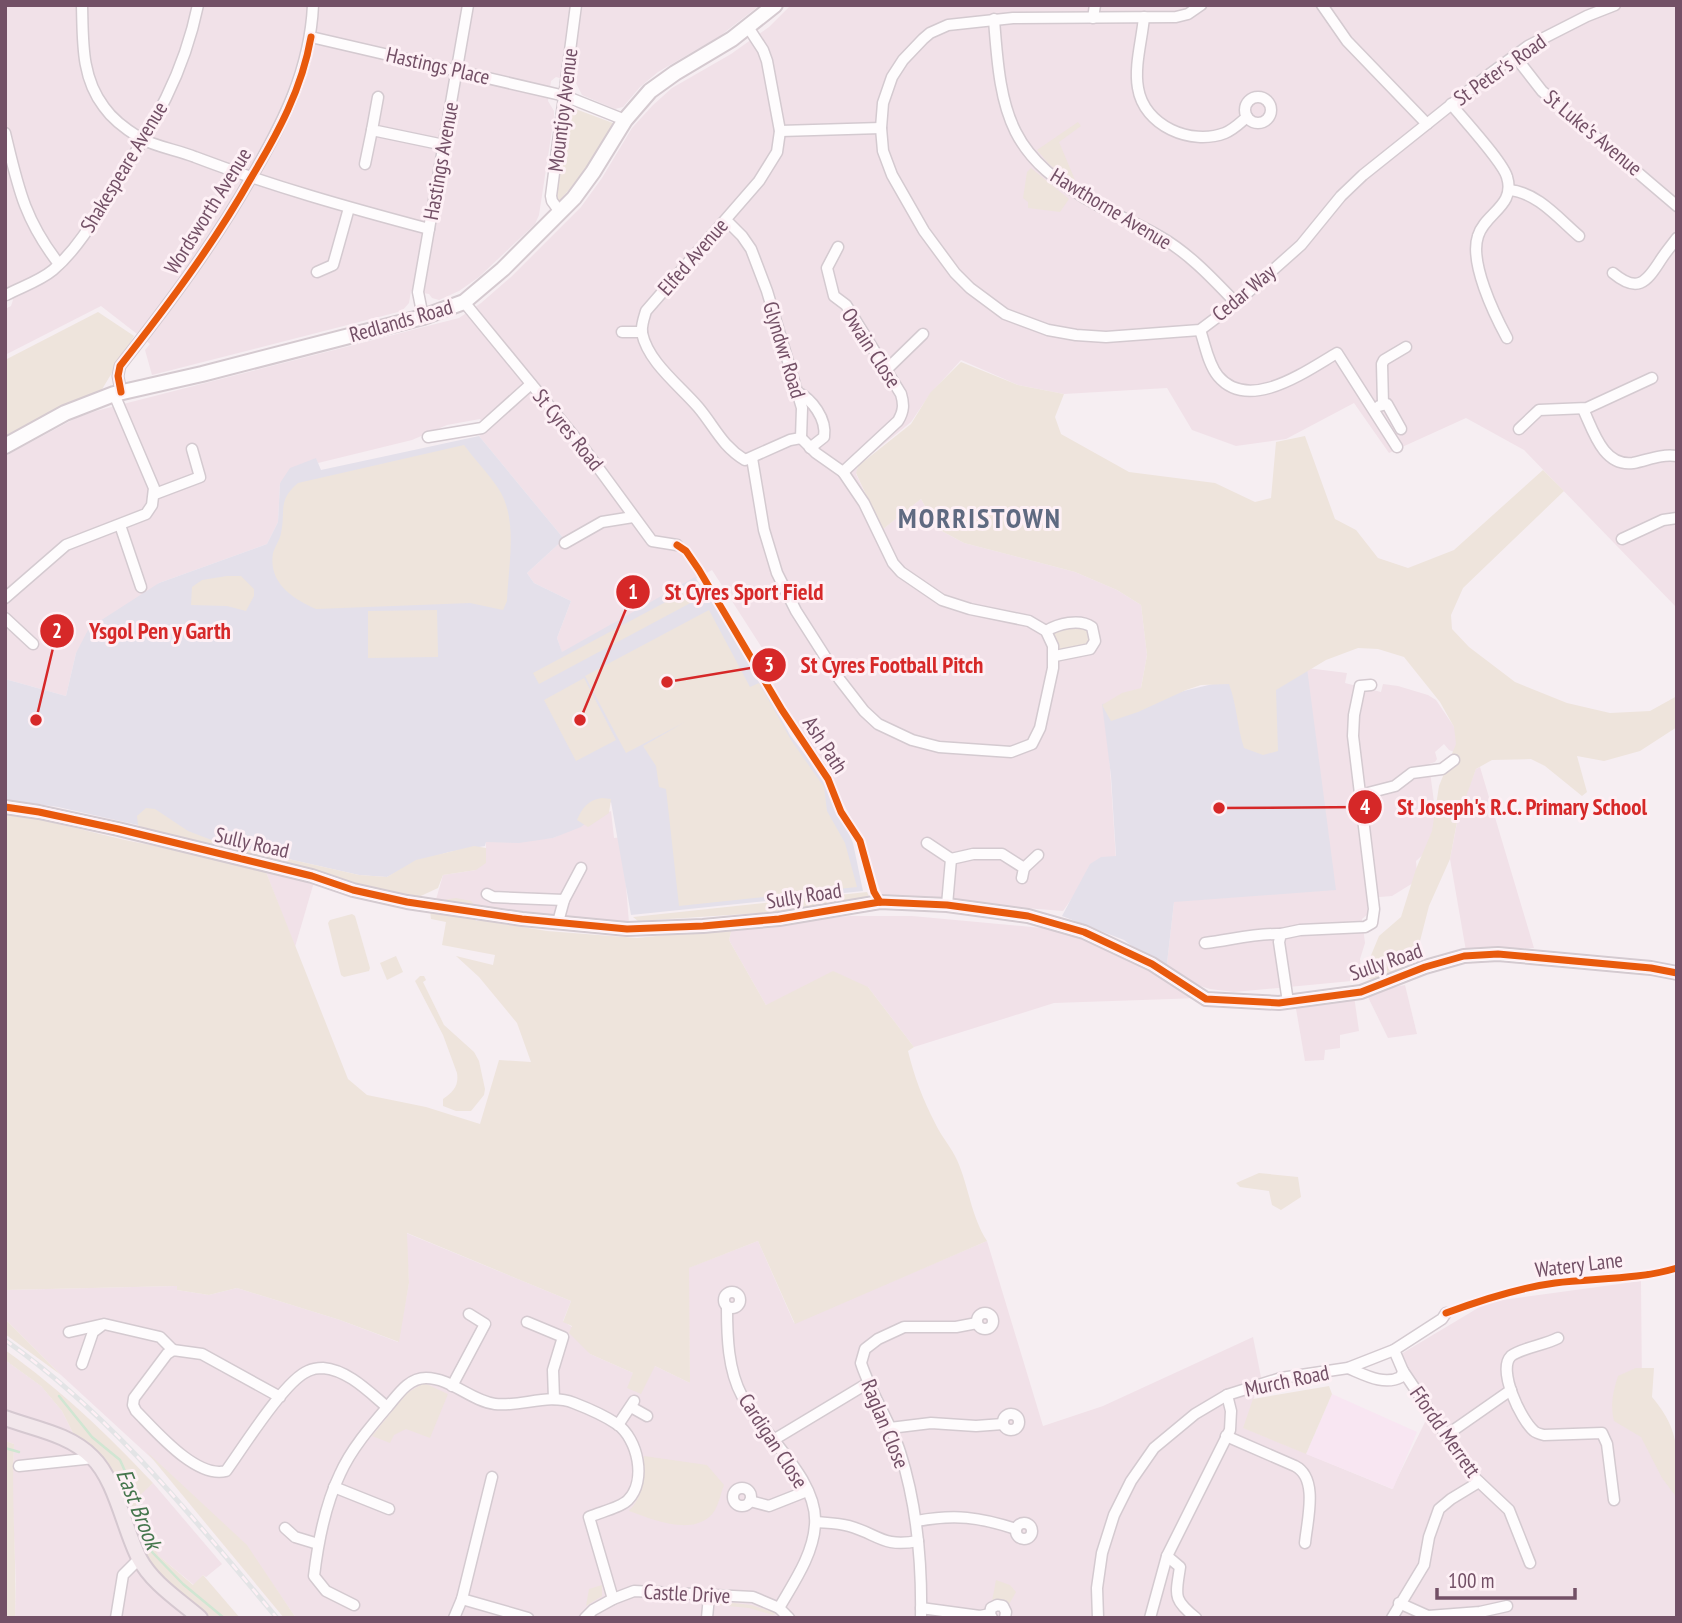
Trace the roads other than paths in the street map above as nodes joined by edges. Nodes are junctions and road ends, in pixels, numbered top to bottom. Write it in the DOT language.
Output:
graph roads {
  1 [pos="82,5"];
  2 [pos="198,5"];
  3 [pos="313,5"];
  4 [pos="468,5"];
  5 [pos="576,5"];
  6 [pos="1095,5"];
  7 [pos="1177,5"];
  8 [pos="1201,5"];
  9 [pos="1583,5"];
  10 [pos="1615,5"];
  11 [pos="1327,7"];
  12 [pos="766,8"];
  13 [pos="1183,16"];
  14 [pos="1587,16"];
  15 [pos="1143,17"];
  16 [pos="1093,18"];
  17 [pos="993,19"];
  18 [pos="748,27"];
  19 [pos="311,37"];
  20 [pos="1514,55"];
  21 [pos="457,71"];
  22 [pos="565,96"];
  23 [pos="378,97"];
  24 [pos="1451,104"];
  25 [pos="1247,117"];
  26 [pos="625,120"];
  27 [pos="1427,124"];
  28 [pos="881,128"];
  29 [pos="372,130"];
  30 [pos="780,131"];
  31 [pos="5,133"];
  32 [pos="143,139"];
  33 [pos="444,145"];
  34 [pos="365,164"];
  35 [pos="252,177"];
  36 [pos="1509,190"];
  37 [pos="1677,206"];
  38 [pos="349,208"];
  39 [pos="561,212"];
  40 [pos="726,220"];
  41 [pos="429,229"];
  42 [pos="1579,236"];
  43 [pos="1677,238"];
  44 [pos="838,247"];
  45 [pos="59,264"];
  46 [pos="317,272"];
  47 [pos="1613,273"];
  48 [pos="6,294"];
  49 [pos="5,302"];
  50 [pos="464,302"];
  51 [pos="1236,303"];
  52 [pos="423,317"];
  53 [pos="1200,330"];
  54 [pos="642,331"];
  55 [pos="622,332"];
  56 [pos="923,334"];
  57 [pos="1507,338"];
  58 [pos="1406,347"];
  59 [pos="885,371"];
  60 [pos="1653,378"];
  61 [pos="531,384"];
  62 [pos="797,392"];
  63 [pos="118,393"];
  64 [pos="1383,404"];
  65 [pos="1583,409"];
  66 [pos="1372,410"];
  67 [pos="1401,429"];
  68 [pos="1519,429"];
  69 [pos="428,437"];
  70 [pos="801,438"];
  71 [pos="5,446"];
  72 [pos="1397,447"];
  73 [pos="810,448"];
  74 [pos="192,449"];
  75 [pos="1677,456"];
  76 [pos="752,458"];
  77 [pos="843,472"];
  78 [pos="155,495"];
  79 [pos="633,517"];
  80 [pos="1677,518"];
  81 [pos="120,525"];
  82 [pos="1622,539"];
  83 [pos="565,542"];
  84 [pos="677,545"];
  85 [pos="141,587"];
  86 [pos="5,598"];
  87 [pos="5,618"];
  88 [pos="1046,631"];
  89 [pos="33,644"];
  90 [pos="1055,656"];
  91 [pos="1371,685"];
  92 [pos="1454,760"];
  93 [pos="1360,795"];
  94 [pos="5,807"];
  95 [pos="927,843"];
  96 [pos="1038,855"];
  97 [pos="951,859"];
  98 [pos="581,868"];
  99 [pos="487,894"];
  100 [pos="564,900"];
  101 [pos="947,905"];
  102 [pos="558,922"];
  103 [pos="1281,934"];
  104 [pos="1205,943"];
  105 [pos="1677,973"];
  106 [pos="1288,1002"];
  107 [pos="727,1307"];
  108 [pos="1446,1312"];
  109 [pos="469,1314"];
  110 [pos="527,1322"];
  111 [pos="977,1323"];
  112 [pos="104,1324"];
  113 [pos="69,1332"];
  114 [pos="1558,1338"];
  115 [pos="173,1350"];
  116 [pos="1394,1350"];
  117 [pos="82,1364"];
  118 [pos="1349,1368"];
  119 [pos="1403,1371"];
  120 [pos="868,1383"];
  121 [pos="452,1386"];
  122 [pos="1511,1390"];
  123 [pos="1227,1395"];
  124 [pos="280,1397"];
  125 [pos="554,1399"];
  126 [pos="387,1407"];
  127 [pos="647,1416"];
  128 [pos="5,1418"];
  129 [pos="1003,1424"];
  130 [pos="618,1425"];
  131 [pos="890,1428"];
  132 [pos="1448,1434"];
  133 [pos="1226,1436"];
  134 [pos="775,1439"];
  135 [pos="94,1458"];
  136 [pos="19,1466"];
  137 [pos="492,1477"];
  138 [pos="1479,1482"];
  139 [pos="334,1487"];
  140 [pos="807,1491"];
  141 [pos="750,1500"];
  142 [pos="1614,1500"];
  143 [pos="389,1509"];
  144 [pos="917,1521"];
  145 [pos="816,1522"];
  146 [pos="285,1528"];
  147 [pos="1016,1529"];
  148 [pos="918,1541"];
  149 [pos="1305,1543"];
  150 [pos="318,1544"];
  151 [pos="1167,1556"];
  152 [pos="139,1559"];
  153 [pos="1530,1563"];
  154 [pos="709,1596"];
  155 [pos="462,1599"];
  156 [pos="612,1599"];
  157 [pos="1399,1603"];
  158 [pos="354,1605"];
  159 [pos="1507,1606"];
  160 [pos="779,1608"];
  161 [pos="921,1613"];
  162 [pos="1480,1615"];
  163 [pos="991,1616"];
  164 [pos="116,1618"];
  165 [pos="200,1618"];
  166 [pos="454,1618"];
  167 [pos="528,1618"];
  168 [pos="585,1618"];
  169 [pos="707,1618"];
  170 [pos="789,1618"];
  171 [pos="1005,1618"];
  172 [pos="1098,1618"];
  173 [pos="1150,1618"];
  174 [pos="1196,1618"];
  175 [pos="1392,1618"];
  1 -- 32 [label="street"];
  2 -- 32 [label="street, Shakespeare Avenue"];
  3 -- 19 [label="street, Wordsworth Avenue"];
  4 -- 21 [label="street, Hastings Avenue"];
  5 -- 22 [label="street, Mountjoy Avenue"];
  6 -- 16 [label="street"];
  7 -- 13 [label="street"];
  8 -- 13 [label="street"];
  9 -- 14 [label="street"];
  10 -- 14 [label="street, St Peter's Road"];
  11 -- 27 [label="street"];
  12 -- 18 [label="main road, Redlands Road"];
  13 -- 15 [label="street, Cedar Way"];
  14 -- 20 [label="street, St Peter's Road"];
  15 -- 16 [label="street, Cedar Way"];
  15 -- 25 [label="street"];
  16 -- 17 [label="street, Cedar Way"];
  17 -- 28 [label="street, Cedar Way"];
  17 -- 51 [label="street, Hawthorne Avenue"];
  18 -- 26 [label="main road, Redlands Road"];
  18 -- 30 [label="street, Elfed Avenue"];
  19 -- 21 [label="street, Hastings Place"];
  19 -- 35 [label="street, Wordsworth Avenue"];
  20 -- 24 [label="street, St Peter's Road"];
  20 -- 37 [label="street, St Luke's Avenue"];
  21 -- 22 [label="street, Hastings Place"];
  21 -- 33 [label="street, Hastings Avenue"];
  22 -- 26 [label="street, Hastings Place"];
  22 -- 39 [label="street, Mountjoy Avenue"];
  23 -- 29 [label="street"];
  24 -- 27 [label="street, St Peter's Road"];
  24 -- 36 [label="street"];
  26 -- 39 [label="main road, Redlands Road"];
  27 -- 51 [label="street, Cedar Way"];
  28 -- 30 [label="street"];
  28 -- 53 [label="street, Cedar Way"];
  29 -- 33 [label="street"];
  29 -- 34 [label="street"];
  30 -- 40 [label="street, Elfed Avenue"];
  31 -- 45 [label="street"];
  32 -- 35 [label="street"];
  32 -- 45 [label="street, Shakespeare Avenue"];
  33 -- 41 [label="street, Hastings Avenue"];
  35 -- 38 [label="street"];
  35 -- 63 [label="street, Wordsworth Avenue"];
  36 -- 42 [label="street"];
  36 -- 57 [label="street"];
  38 -- 41 [label="street"];
  38 -- 46 [label="street"];
  39 -- 50 [label="main road, Redlands Road"];
  40 -- 54 [label="street, Elfed Avenue"];
  40 -- 62 [label="street, Glyndwr Road"];
  41 -- 52 [label="street, Hastings Avenue"];
  43 -- 47 [label="street"];
  44 -- 59 [label="street, Owain Close"];
  45 -- 48 [label="street, Shakespeare Avenue"];
  48 -- 49 [label="street, Shakespeare Avenue"];
  50 -- 52 [label="main road, Redlands Road"];
  50 -- 61 [label="street, St Cyres Road"];
  51 -- 53 [label="street, Cedar Way"];
  52 -- 63 [label="main road, Redlands Road"];
  53 -- 66 [label="street"];
  54 -- 55 [label="street"];
  54 -- 76 [label="street"];
  56 -- 59 [label="street"];
  58 -- 64 [label="street"];
  59 -- 77 [label="street, Owain Close"];
  60 -- 65 [label="street"];
  61 -- 69 [label="street"];
  61 -- 79 [label="street, St Cyres Road"];
  62 -- 70 [label="street, Glyndwr Road"];
  62 -- 73 [label="street"];
  63 -- 71 [label="main road, Redlands Road"];
  63 -- 78 [label="street"];
  64 -- 66 [label="street"];
  64 -- 67 [label="street"];
  65 -- 68 [label="street"];
  65 -- 75 [label="street"];
  66 -- 72 [label="street"];
  70 -- 73 [label="street"];
  70 -- 76 [label="street"];
  73 -- 77 [label="street"];
  74 -- 78 [label="street"];
  76 -- 90 [label="street"];
  77 -- 88 [label="street"];
  78 -- 81 [label="street"];
  79 -- 83 [label="street"];
  79 -- 84 [label="street, St Cyres Road"];
  80 -- 82 [label="street"];
  81 -- 85 [label="street"];
  81 -- 86 [label="street"];
  87 -- 89 [label="street"];
  88 -- 90 [label="street"];
  88 -- 90 [label="street"];
  91 -- 93 [label="street"];
  92 -- 93 [label="street"];
  93 -- 103 [label="street"];
  94 -- 102 [label="street, Sully Road"];
  95 -- 97 [label="street"];
  96 -- 97 [label="street"];
  97 -- 101 [label="street"];
  98 -- 100 [label="street"];
  99 -- 100 [label="street"];
  100 -- 102 [label="street"];
  101 -- 102 [label="street, Sully Road"];
  101 -- 106 [label="street, Sully Road"];
  103 -- 104 [label="street"];
  103 -- 106 [label="street"];
  105 -- 106 [label="street, Sully Road"];
  107 -- 134 [label="street, Cardigan Close"];
  108 -- 116 [label="street, Murch Road"];
  109 -- 121 [label="street"];
  110 -- 125 [label="street"];
  111 -- 120 [label="street, Raglan Close"];
  112 -- 113 [label="street"];
  112 -- 115 [label="street"];
  112 -- 117 [label="street"];
  114 -- 122 [label="street"];
  115 -- 124 [label="street"];
  115 -- 124 [label="street"];
  116 -- 118 [label="street, Murch Road"];
  116 -- 119 [label="street, Ffordd Merrett"];
  118 -- 119 [label="street"];
  118 -- 123 [label="street, Murch Road"];
  119 -- 132 [label="street, Ffordd Merrett"];
  120 -- 131 [label="street, Raglan Close"];
  120 -- 134 [label="street"];
  121 -- 125 [label="street"];
  121 -- 126 [label="street"];
  122 -- 132 [label="street"];
  122 -- 142 [label="street"];
  123 -- 133 [label="street, Murch Road"];
  123 -- 172 [label="street"];
  124 -- 126 [label="street"];
  125 -- 130 [label="street"];
  126 -- 139 [label="street"];
  127 -- 130 [label="street"];
  128 -- 135 [label="main road"];
  129 -- 131 [label="street"];
  130 -- 156 [label="street"];
  131 -- 144 [label="street, Raglan Close"];
  132 -- 138 [label="street, Ffordd Merrett"];
  133 -- 149 [label="street"];
  133 -- 151 [label="street, Murch Road"];
  134 -- 140 [label="street, Cardigan Close"];
  135 -- 136 [label="street"];
  135 -- 152 [label="main road"];
  137 -- 155 [label="street"];
  138 -- 153 [label="street, Ffordd Merrett"];
  138 -- 157 [label="street"];
  139 -- 143 [label="street"];
  139 -- 150 [label="street"];
  140 -- 141 [label="street"];
  140 -- 145 [label="street, Cardigan Close"];
  144 -- 147 [label="street"];
  144 -- 148 [label="street, Raglan Close"];
  145 -- 148 [label="street"];
  145 -- 160 [label="street"];
  146 -- 150 [label="street"];
  148 -- 161 [label="street, Raglan Close"];
  150 -- 158 [label="street"];
  151 -- 173 [label="street, Murch Road"];
  151 -- 174 [label="street"];
  152 -- 164 [label="street"];
  152 -- 165 [label="main road"];
  154 -- 156 [label="street, Castle Drive"];
  154 -- 160 [label="street, Castle Drive"];
  154 -- 169 [label="street"];
  155 -- 166 [label="street"];
  155 -- 167 [label="street"];
  156 -- 168 [label="street, Castle Drive"];
  157 -- 162 [label="street"];
  157 -- 175 [label="street"];
  159 -- 162 [label="street"];
  160 -- 170 [label="street, Castle Drive"];
  161 -- 163 [label="street"];
  163 -- 171 [label="street"];
}
